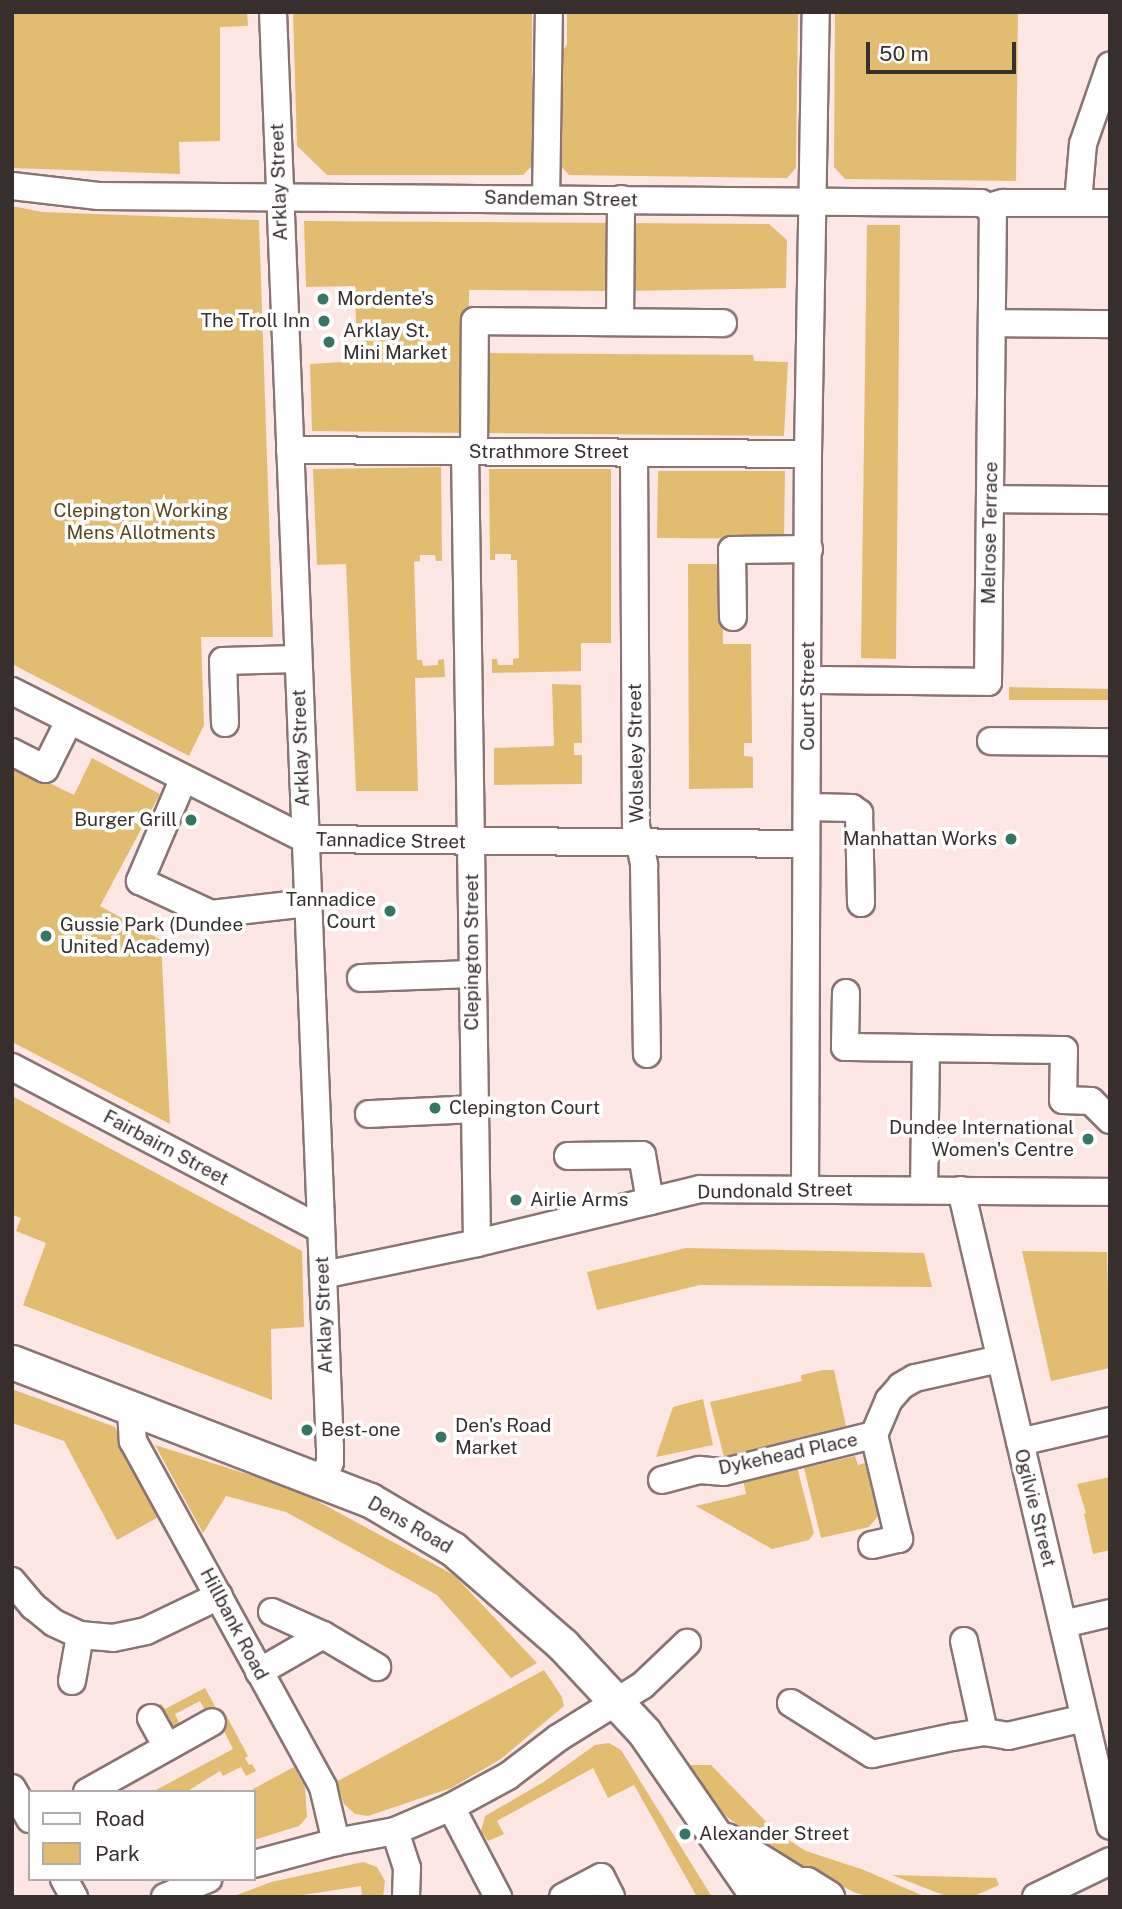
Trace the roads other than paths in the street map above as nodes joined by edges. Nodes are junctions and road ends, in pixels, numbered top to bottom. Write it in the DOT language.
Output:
graph roads {
  1 [pos="273,12"];
  2 [pos="816,12"];
  3 [pos="549,15"];
  4 [pos="1110,66"];
  5 [pos="12,186"];
  6 [pos="280,197"];
  7 [pos="546,199"];
  8 [pos="621,199"];
  9 [pos="1078,202"];
  10 [pos="1110,202"];
  11 [pos="813,203"];
  12 [pos="988,207"];
  13 [pos="620,323"];
  14 [pos="723,323"];
  15 [pos="992,323"];
  16 [pos="1110,324"];
  17 [pos="290,450"];
  18 [pos="470,451"];
  19 [pos="634,453"];
  20 [pos="808,453"];
  21 [pos="990,499"];
  22 [pos="1110,500"];
  23 [pos="808,550"];
  24 [pos="733,617"];
  25 [pos="298,659"];
  26 [pos="808,680"];
  27 [pos="12,691"];
  28 [pos="69,721"];
  29 [pos="225,723"];
  30 [pos="991,741"];
  31 [pos="1110,742"];
  32 [pos="12,752"];
  33 [pos="183,779"];
  34 [pos="808,807"];
  35 [pos="305,839"];
  36 [pos="472,842"];
  37 [pos="639,843"];
  38 [pos="805,844"];
  39 [pos="307,903"];
  40 [pos="861,903"];
  41 [pos="472,974"];
  42 [pos="361,978"];
  43 [pos="845,993"];
  44 [pos="926,1048"];
  45 [pos="647,1054"];
  46 [pos="12,1067"];
  47 [pos="474,1109"];
  48 [pos="369,1114"];
  49 [pos="1110,1120"];
  50 [pos="568,1156"];
  51 [pos="805,1189"];
  52 [pos="924,1190"];
  53 [pos="961,1190"];
  54 [pos="1110,1192"];
  55 [pos="650,1200"];
  56 [pos="320,1229"];
  57 [pos="477,1243"];
  58 [pos="323,1275"];
  59 [pos="1000,1359"];
  60 [pos="12,1362"];
  61 [pos="131,1408"];
  62 [pos="1110,1422"];
  63 [pos="874,1435"];
  64 [pos="1020,1442"];
  65 [pos="662,1480"];
  66 [pos="322,1483"];
  67 [pos="873,1545"];
  68 [pos="12,1581"];
  69 [pos="219,1596"];
  70 [pos="272,1612"];
  71 [pos="1110,1613"];
  72 [pos="1063,1624"];
  73 [pos="80,1635"];
  74 [pos="323,1635"];
  75 [pos="964,1641"];
  76 [pos="687,1643"];
  77 [pos="377,1667"];
  78 [pos="260,1672"];
  79 [pos="72,1681"];
  80 [pos="615,1700"];
  81 [pos="791,1703"];
  82 [pos="151,1718"];
  83 [pos="1084,1718"];
  84 [pos="212,1722"];
  85 [pos="984,1732"];
  86 [pos="166,1747"];
  87 [pos="12,1788"];
  88 [pos="91,1790"];
  89 [pos="451,1807"];
  90 [pos="28,1816"];
  91 [pos="1110,1826"];
  92 [pos="709,1829"];
  93 [pos="394,1831"];
  94 [pos="336,1842"];
  95 [pos="1110,1861"];
  96 [pos="256,1863"];
  97 [pos="65,1881"];
  98 [pos="203,1881"];
  99 [pos="1068,1890"];
  100 [pos="812,1893"];
  101 [pos="74,1897"];
  102 [pos="165,1897"];
  103 [pos="406,1897"];
  104 [pos="498,1897"];
  105 [pos="563,1897"];
  106 [pos="611,1897"];
  107 [pos="758,1897"];
  108 [pos="1036,1897"];
  1 -- 6 [label="street, Arklay Street"];
  2 -- 11 [label="street, Court Street"];
  3 -- 7 [label="street"];
  4 -- 9 [label="street"];
  5 -- 6 [label="street, Sandeman Street"];
  6 -- 7 [label="street, Sandeman Street"];
  6 -- 17 [label="street, Arklay Street"];
  7 -- 8 [label="street, Sandeman Street"];
  8 -- 11 [label="street, Sandeman Street"];
  8 -- 13 [label="street"];
  9 -- 10 [label="street, Sandeman Street"];
  9 -- 12 [label="street, Sandeman Street"];
  11 -- 12 [label="street, Sandeman Street"];
  11 -- 20 [label="street, Court Street"];
  12 -- 15 [label="street, Melrose Terrace"];
  13 -- 14 [label="street"];
  13 -- 18 [label="street, Clepington Street"];
  15 -- 16 [label="street"];
  15 -- 21 [label="street, Melrose Terrace"];
  17 -- 18 [label="street, Strathmore Street"];
  17 -- 25 [label="street, Arklay Street"];
  18 -- 19 [label="street, Strathmore Street"];
  18 -- 36 [label="street, Clepington Street"];
  19 -- 20 [label="street, Strathmore Street"];
  19 -- 37 [label="street, Wolseley Street"];
  20 -- 23 [label="street, Court Street"];
  21 -- 22 [label="street"];
  21 -- 26 [label="street, Melrose Terrace"];
  23 -- 24 [label="street"];
  23 -- 26 [label="street, Court Street"];
  25 -- 29 [label="street"];
  25 -- 35 [label="street, Arklay Street"];
  26 -- 34 [label="street, Court Street"];
  27 -- 28 [label="street, Tannadice Street"];
  28 -- 32 [label="street"];
  28 -- 33 [label="street, Tannadice Street"];
  30 -- 31 [label="street"];
  33 -- 35 [label="street, Tannadice Street"];
  33 -- 39 [label="street"];
  34 -- 38 [label="street, Court Street"];
  34 -- 40 [label="street"];
  35 -- 36 [label="street, Tannadice Street"];
  35 -- 39 [label="street, Arklay Street"];
  36 -- 37 [label="street, Tannadice Street"];
  36 -- 41 [label="street, Clepington Street"];
  37 -- 38 [label="street, Tannadice Street"];
  37 -- 45 [label="street, Wolseley Street"];
  38 -- 51 [label="street, Court Street"];
  39 -- 56 [label="street, Arklay Street"];
  41 -- 42 [label="street"];
  41 -- 47 [label="street, Clepington Street"];
  43 -- 44 [label="street"];
  44 -- 49 [label="street"];
  44 -- 52 [label="street"];
  46 -- 56 [label="street, Fairbairn Street"];
  47 -- 48 [label="street"];
  47 -- 57 [label="street, Clepington Street"];
  50 -- 55 [label="street"];
  51 -- 52 [label="street, Dundonald Street"];
  51 -- 55 [label="street, Dundonald Street"];
  52 -- 53 [label="street, Dundonald Street"];
  53 -- 54 [label="street, Dundonald Street"];
  53 -- 59 [label="street, Ogilvie Street"];
  55 -- 57 [label="street, Dundonald Street"];
  56 -- 58 [label="street, Arklay Street"];
  57 -- 58 [label="street, Dundonald Street"];
  58 -- 66 [label="street, Arklay Street"];
  59 -- 63 [label="street, Dykehead Place"];
  59 -- 64 [label="street, Ogilvie Street"];
  60 -- 61 [label="main road, Dens Road"];
  61 -- 66 [label="main road, Dens Road"];
  61 -- 69 [label="street, Hillbank Road"];
  62 -- 64 [label="street"];
  63 -- 65 [label="street, Dykehead Place"];
  63 -- 67 [label="street, Dykehead Place"];
  64 -- 72 [label="street, Ogilvie Street"];
  66 -- 80 [label="main road, Dens Road"];
  68 -- 73 [label="street"];
  69 -- 73 [label="street"];
  69 -- 78 [label="street, Hillbank Road"];
  70 -- 74 [label="street"];
  71 -- 72 [label="street"];
  72 -- 83 [label="street, Ogilvie Street"];
  73 -- 79 [label="street"];
  74 -- 77 [label="street"];
  74 -- 78 [label="street"];
  75 -- 85 [label="street"];
  76 -- 80 [label="street"];
  78 -- 94 [label="street, Hillbank Road"];
  80 -- 89 [label="street"];
  80 -- 92 [label="main road, Dens Road"];
  81 -- 85 [label="street"];
  82 -- 86 [label="street"];
  83 -- 85 [label="street"];
  83 -- 91 [label="street, Ogilvie Street"];
  84 -- 86 [label="street"];
  86 -- 88 [label="street"];
  87 -- 90 [label="street"];
  89 -- 93 [label="street"];
  89 -- 104 [label="street"];
  92 -- 100 [label="main road, Dens Road"];
  92 -- 107 [label="main road, Dens Road"];
  93 -- 94 [label="street"];
  93 -- 103 [label="street"];
  94 -- 96 [label="street"];
  95 -- 99 [label="street"];
  97 -- 101 [label="street"];
  98 -- 102 [label="street"];
  99 -- 108 [label="street"];
  105 -- 106 [label="street"];
}
